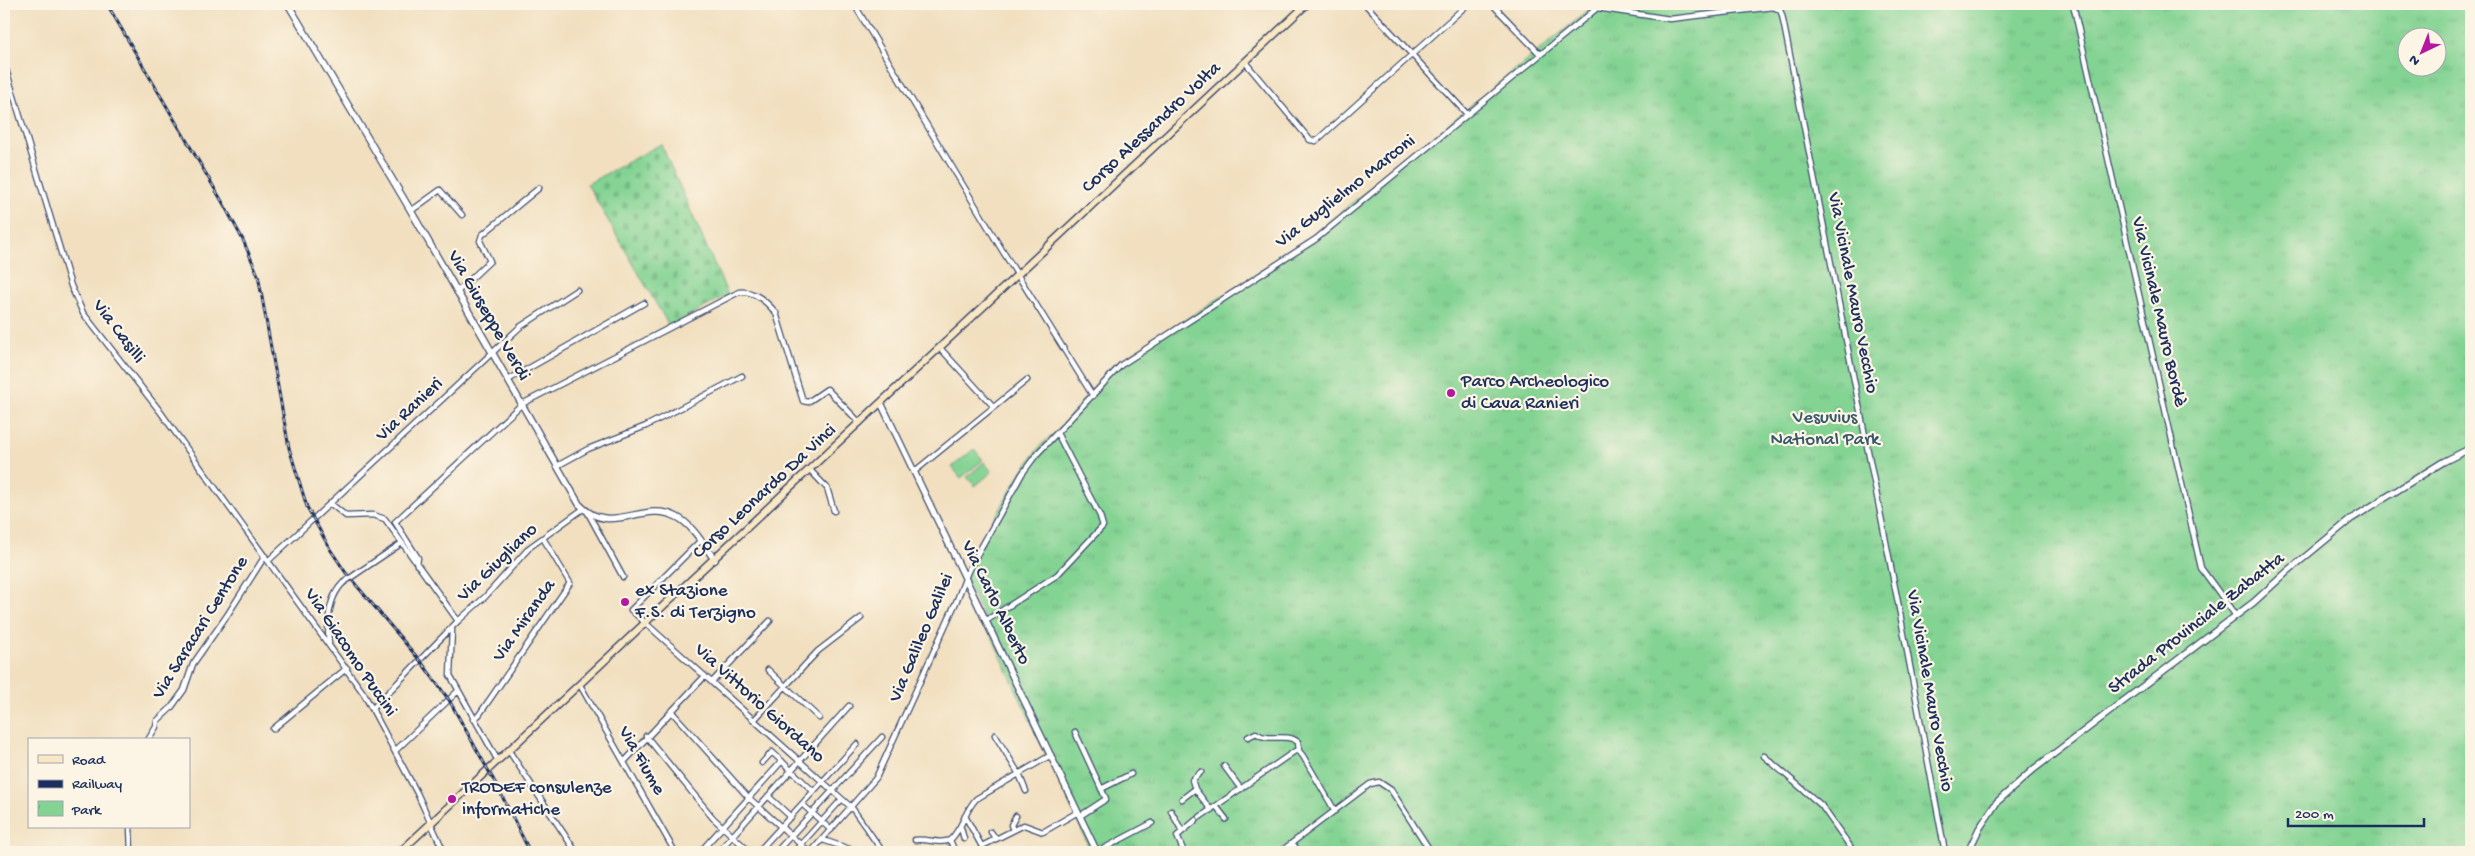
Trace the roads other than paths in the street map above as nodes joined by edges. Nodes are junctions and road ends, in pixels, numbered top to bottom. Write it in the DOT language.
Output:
graph roads {
  1 [pos="288,4"];
  2 [pos="854,4"];
  3 [pos="1307,4"];
  4 [pos="1365,4"];
  5 [pos="1468,4"];
  6 [pos="1492,4"];
  7 [pos="1602,4"];
  8 [pos="2073,4"];
  9 [pos="1597,8"];
  10 [pos="1540,54"];
  11 [pos="1413,55"];
  12 [pos="1245,62"];
  13 [pos="4,63"];
  14 [pos="1467,114"];
  15 [pos="539,188"];
  16 [pos="411,212"];
  17 [pos="462,215"];
  18 [pos="1018,275"];
  19 [pos="577,290"];
  20 [pos="457,292"];
  21 [pos="644,303"];
  22 [pos="940,348"];
  23 [pos="492,353"];
  24 [pos="742,376"];
  25 [pos="508,380"];
  26 [pos="1027,380"];
  27 [pos="1093,396"];
  28 [pos="881,403"];
  29 [pos="522,404"];
  30 [pos="994,406"];
  31 [pos="860,423"];
  32 [pos="1057,433"];
  33 [pos="2471,448"];
  34 [pos="557,466"];
  35 [pos="810,470"];
  36 [pos="915,471"];
  37 [pos="331,504"];
  38 [pos="586,511"];
  39 [pos="834,511"];
  40 [pos="543,538"];
  41 [pos="700,541"];
  42 [pos="402,543"];
  43 [pos="266,558"];
  44 [pos="715,560"];
  45 [pos="417,565"];
  46 [pos="623,577"];
  47 [pos="966,577"];
  48 [pos="2236,616"];
  49 [pos="861,618"];
  50 [pos="986,620"];
  51 [pos="458,621"];
  52 [pos="770,621"];
  53 [pos="646,623"];
  54 [pos="452,629"];
  55 [pos="329,644"];
  56 [pos="347,668"];
  57 [pos="768,670"];
  58 [pos="705,676"];
  59 [pos="712,682"];
  60 [pos="580,685"];
  61 [pos="786,687"];
  62 [pos="458,691"];
  63 [pos="849,706"];
  64 [pos="373,708"];
  65 [pos="671,711"];
  66 [pos="819,718"];
  67 [pos="473,719"];
  68 [pos="754,719"];
  69 [pos="273,729"];
  70 [pos="1075,732"];
  71 [pos="995,734"];
  72 [pos="646,736"];
  73 [pos="882,737"];
  74 [pos="1248,737"];
  75 [pos="149,738"];
  76 [pos="857,744"];
  77 [pos="395,751"];
  78 [pos="509,751"];
  79 [pos="1299,751"];
  80 [pos="1052,755"];
  81 [pos="1764,756"];
  82 [pos="800,760"];
  83 [pos="498,761"];
  84 [pos="782,761"];
  85 [pos="624,762"];
  86 [pos="762,763"];
  87 [pos="1224,766"];
  88 [pos="791,770"];
  89 [pos="1201,772"];
  90 [pos="1019,774"];
  91 [pos="1131,774"];
  92 [pos="823,781"];
  93 [pos="1101,789"];
  94 [pos="1195,789"];
  95 [pos="1240,789"];
  96 [pos="833,790"];
  97 [pos="813,791"];
  98 [pos="1026,792"];
  99 [pos="768,796"];
  100 [pos="749,798"];
  101 [pos="842,799"];
  102 [pos="1182,799"];
  103 [pos="802,804"];
  104 [pos="758,806"];
  105 [pos="1216,806"];
  106 [pos="852,808"];
  107 [pos="1211,810"];
  108 [pos="1171,811"];
  109 [pos="1335,811"];
  110 [pos="812,813"];
  111 [pos="1079,814"];
  112 [pos="791,816"];
  113 [pos="966,816"];
  114 [pos="1016,816"];
  115 [pos="1226,819"];
  116 [pos="821,821"];
  117 [pos="1152,823"];
  118 [pos="430,824"];
  119 [pos="781,827"];
  120 [pos="130,828"];
  121 [pos="723,828"];
  122 [pos="961,828"];
  123 [pos="831,830"];
  124 [pos="1013,830"];
  125 [pos="991,832"];
  126 [pos="1182,832"];
  127 [pos="732,836"];
  128 [pos="791,836"];
  129 [pos="964,839"];
  130 [pos="996,839"];
  131 [pos="823,840"];
  132 [pos="915,840"];
  133 [pos="950,840"];
  134 [pos="1292,843"];
  135 [pos="801,845"];
  136 [pos="982,846"];
  137 [pos="131,852"];
  138 [pos="400,852"];
  139 [pos="444,852"];
  140 [pos="576,852"];
  141 [pos="675,852"];
  142 [pos="700,852"];
  143 [pos="718,852"];
  144 [pos="750,852"];
  145 [pos="758,852"];
  146 [pos="776,852"];
  147 [pos="794,852"];
  148 [pos="810,852"];
  149 [pos="858,852"];
  150 [pos="883,852"];
  151 [pos="957,852"];
  152 [pos="986,852"];
  153 [pos="1004,852"];
  154 [pos="1009,852"];
  155 [pos="1097,852"];
  156 [pos="1184,852"];
  157 [pos="1280,852"];
  158 [pos="1299,852"];
  159 [pos="1430,852"];
  160 [pos="1854,852"];
  161 [pos="1945,852"];
  162 [pos="1968,852"];
  1 -- 16 [label="street, Via Giuseppe Verdi"];
  2 -- 18 [label="street"];
  3 -- 12 [label="main road, Corso Alessandro Volta"];
  4 -- 11 [label="street"];
  5 -- 11 [label="street"];
  6 -- 10 [label="street"];
  7 -- 9 [label="street, Via Guglielmo Marconi"];
  8 -- 48 [label="street, Via Vicinale Mauro Bordè"];
  9 -- 10 [label="street, Via Guglielmo Marconi"];
  9 -- 161 [label="street, Via Vicinale Mauro Vecchio"];
  10 -- 14 [label="street, Via Guglielmo Marconi"];
  11 -- 12 [label="street"];
  11 -- 14 [label="street"];
  12 -- 18 [label="main road, Corso Alessandro Volta"];
  13 -- 43 [label="street, Via Casilli"];
  14 -- 27 [label="street, Via Guglielmo Marconi"];
  15 -- 20 [label="street"];
  16 -- 17 [label="street"];
  16 -- 20 [label="street, Via Giuseppe Verdi"];
  18 -- 22 [label="main road, Corso Leonardo Da Vinci"];
  18 -- 27 [label="street"];
  19 -- 23 [label="street, Via Ranieri"];
  20 -- 23 [label="street, Via Giuseppe Verdi"];
  21 -- 25 [label="street"];
  22 -- 28 [label="main road, Corso Leonardo Da Vinci"];
  22 -- 30 [label="street"];
  23 -- 25 [label="street, Via Giuseppe Verdi"];
  23 -- 37 [label="street, Via Ranieri"];
  24 -- 34 [label="street"];
  25 -- 29 [label="street, Via Giuseppe Verdi"];
  26 -- 30 [label="street"];
  27 -- 32 [label="street, Via Guglielmo Marconi"];
  28 -- 31 [label="main road, Corso Leonardo Da Vinci"];
  28 -- 36 [label="street, Via Carlo Alberto"];
  29 -- 31 [label="street"];
  29 -- 34 [label="street, Via Giuseppe Verdi"];
  29 -- 45 [label="street"];
  30 -- 36 [label="street"];
  31 -- 35 [label="main road, Corso Leonardo Da Vinci"];
  32 -- 47 [label="street, Via Galileo Galilei"];
  32 -- 50 [label="street"];
  33 -- 48 [label="street, Strada Provinciale Zabatta"];
  34 -- 38 [label="street, Via Giuseppe Verdi"];
  35 -- 39 [label="street"];
  35 -- 44 [label="main road, Corso Leonardo Da Vinci"];
  36 -- 47 [label="street, Via Carlo Alberto"];
  37 -- 42 [label="street"];
  37 -- 43 [label="street, Via Ranieri"];
  38 -- 40 [label="street, Via Giugliano"];
  38 -- 41 [label="street"];
  38 -- 46 [label="street"];
  40 -- 51 [label="street, Via Giugliano"];
  40 -- 67 [label="street, Via Miranda"];
  41 -- 44 [label="street"];
  41 -- 53 [label="street, Via Vittorio Giordano"];
  42 -- 45 [label="street"];
  42 -- 55 [label="street, bridge"];
  43 -- 55 [label="street, Via Giacomo Puccini"];
  43 -- 75 [label="street, Via Saracari Centone"];
  44 -- 53 [label="main road, Corso Leonardo Da Vinci"];
  45 -- 51 [label="street"];
  47 -- 50 [label="street, Via Carlo Alberto"];
  47 -- 106 [label="street, Via Galileo Galilei"];
  48 -- 162 [label="street, Strada Provinciale Zabatta"];
  49 -- 61 [label="street"];
  50 -- 80 [label="street, Via Carlo Alberto"];
  51 -- 54 [label="street, Via Giugliano"];
  52 -- 59 [label="street"];
  53 -- 58 [label="street, Via Vittorio Giordano"];
  53 -- 60 [label="main road, Corso Leonardo Da Vinci"];
  54 -- 62 [label="street"];
  54 -- 64 [label="street, Via Giugliano"];
  55 -- 56 [label="street, Via Giacomo Puccini"];
  56 -- 64 [label="street, Via Giacomo Puccini"];
  56 -- 69 [label="street"];
  57 -- 61 [label="street"];
  58 -- 59 [label="street, Via Vittorio Giordano"];
  58 -- 65 [label="street"];
  59 -- 68 [label="street, Via Vittorio Giordano"];
  60 -- 78 [label="main road, Corso Leonardo Da Vinci"];
  60 -- 85 [label="street, Via Fiume"];
  61 -- 66 [label="street"];
  61 -- 68 [label="street"];
  62 -- 67 [label="street"];
  62 -- 77 [label="street"];
  63 -- 82 [label="street"];
  64 -- 77 [label="street, Via Giacomo Puccini"];
  65 -- 72 [label="street"];
  65 -- 100 [label="street"];
  67 -- 83 [label="street"];
  68 -- 82 [label="street, Via Vittorio Giordano"];
  70 -- 93 [label="street"];
  71 -- 90 [label="street"];
  72 -- 85 [label="street"];
  72 -- 121 [label="street"];
  73 -- 96 [label="street"];
  74 -- 79 [label="street"];
  76 -- 92 [label="street"];
  77 -- 118 [label="street, Via Giacomo Puccini"];
  78 -- 83 [label="main road, Corso Leonardo Da Vinci"];
  78 -- 140 [label="street"];
  79 -- 95 [label="street"];
  79 -- 109 [label="street"];
  80 -- 90 [label="street"];
  80 -- 111 [label="street, Via Carlo Alberto"];
  81 -- 160 [label="street"];
  82 -- 88 [label="street"];
  82 -- 92 [label="street, Via Vittorio Giordano"];
  83 -- 118 [label="main road, Corso Leonardo Da Vinci"];
  84 -- 86 [label="street, Via Vittorio Giordano"];
  84 -- 88 [label="street, Via Vittorio Giordano"];
  84 -- 100 [label="street"];
  85 -- 141 [label="street, Via Fiume"];
  87 -- 95 [label="street"];
  88 -- 97 [label="street, Via Vittorio Giordano"];
  88 -- 99 [label="street"];
  89 -- 94 [label="street"];
  90 -- 98 [label="street"];
  90 -- 113 [label="street"];
  91 -- 93 [label="street"];
  92 -- 96 [label="street, Via Vittorio Giordano"];
  92 -- 97 [label="street"];
  93 -- 111 [label="street"];
  94 -- 102 [label="street"];
  94 -- 107 [label="street"];
  95 -- 105 [label="street"];
  96 -- 101 [label="street, Via Vittorio Giordano"];
  96 -- 110 [label="street"];
  97 -- 103 [label="street"];
  99 -- 104 [label="street"];
  99 -- 112 [label="street"];
  100 -- 104 [label="street"];
  100 -- 121 [label="street"];
  101 -- 106 [label="street, Via Vittorio Giordano"];
  101 -- 116 [label="street"];
  103 -- 110 [label="street"];
  103 -- 112 [label="street"];
  104 -- 119 [label="street"];
  104 -- 127 [label="street"];
  105 -- 107 [label="street"];
  105 -- 115 [label="street"];
  106 -- 123 [label="street, Via Galileo Galilei"];
  106 -- 150 [label="street, Via Vittorio Giordano"];
  107 -- 126 [label="street"];
  108 -- 126 [label="street"];
  109 -- 134 [label="street"];
  109 -- 159 [label="street"];
  110 -- 116 [label="street"];
  110 -- 128 [label="street"];
  111 -- 124 [label="street"];
  111 -- 155 [label="street, Via Carlo Alberto"];
  112 -- 119 [label="street"];
  113 -- 122 [label="street"];
  113 -- 136 [label="street"];
  114 -- 124 [label="street"];
  116 -- 123 [label="street"];
  116 -- 135 [label="street"];
  117 -- 155 [label="street, Via Carlo Alberto"];
  118 -- 138 [label="main road, Corso Leonardo Da Vinci"];
  118 -- 139 [label="street, Via Giacomo Puccini"];
  119 -- 128 [label="street"];
  119 -- 145 [label="street"];
  120 -- 137 [label="street"];
  121 -- 127 [label="street"];
  121 -- 142 [label="street"];
  122 -- 129 [label="street"];
  122 -- 133 [label="street"];
  123 -- 131 [label="street, Via Galileo Galilei"];
  124 -- 130 [label="street"];
  125 -- 130 [label="street"];
  126 -- 156 [label="street"];
  127 -- 143 [label="street"];
  127 -- 144 [label="street"];
  128 -- 135 [label="street"];
  128 -- 146 [label="street"];
  130 -- 136 [label="street"];
  131 -- 148 [label="street, Via Galileo Galilei"];
  131 -- 149 [label="street"];
  132 -- 133 [label="street"];
  133 -- 151 [label="street"];
  134 -- 157 [label="street"];
  134 -- 158 [label="street"];
  135 -- 147 [label="street"];
  135 -- 148 [label="street"];
  136 -- 152 [label="street"];
  153 -- 154 [label="street"];
}
